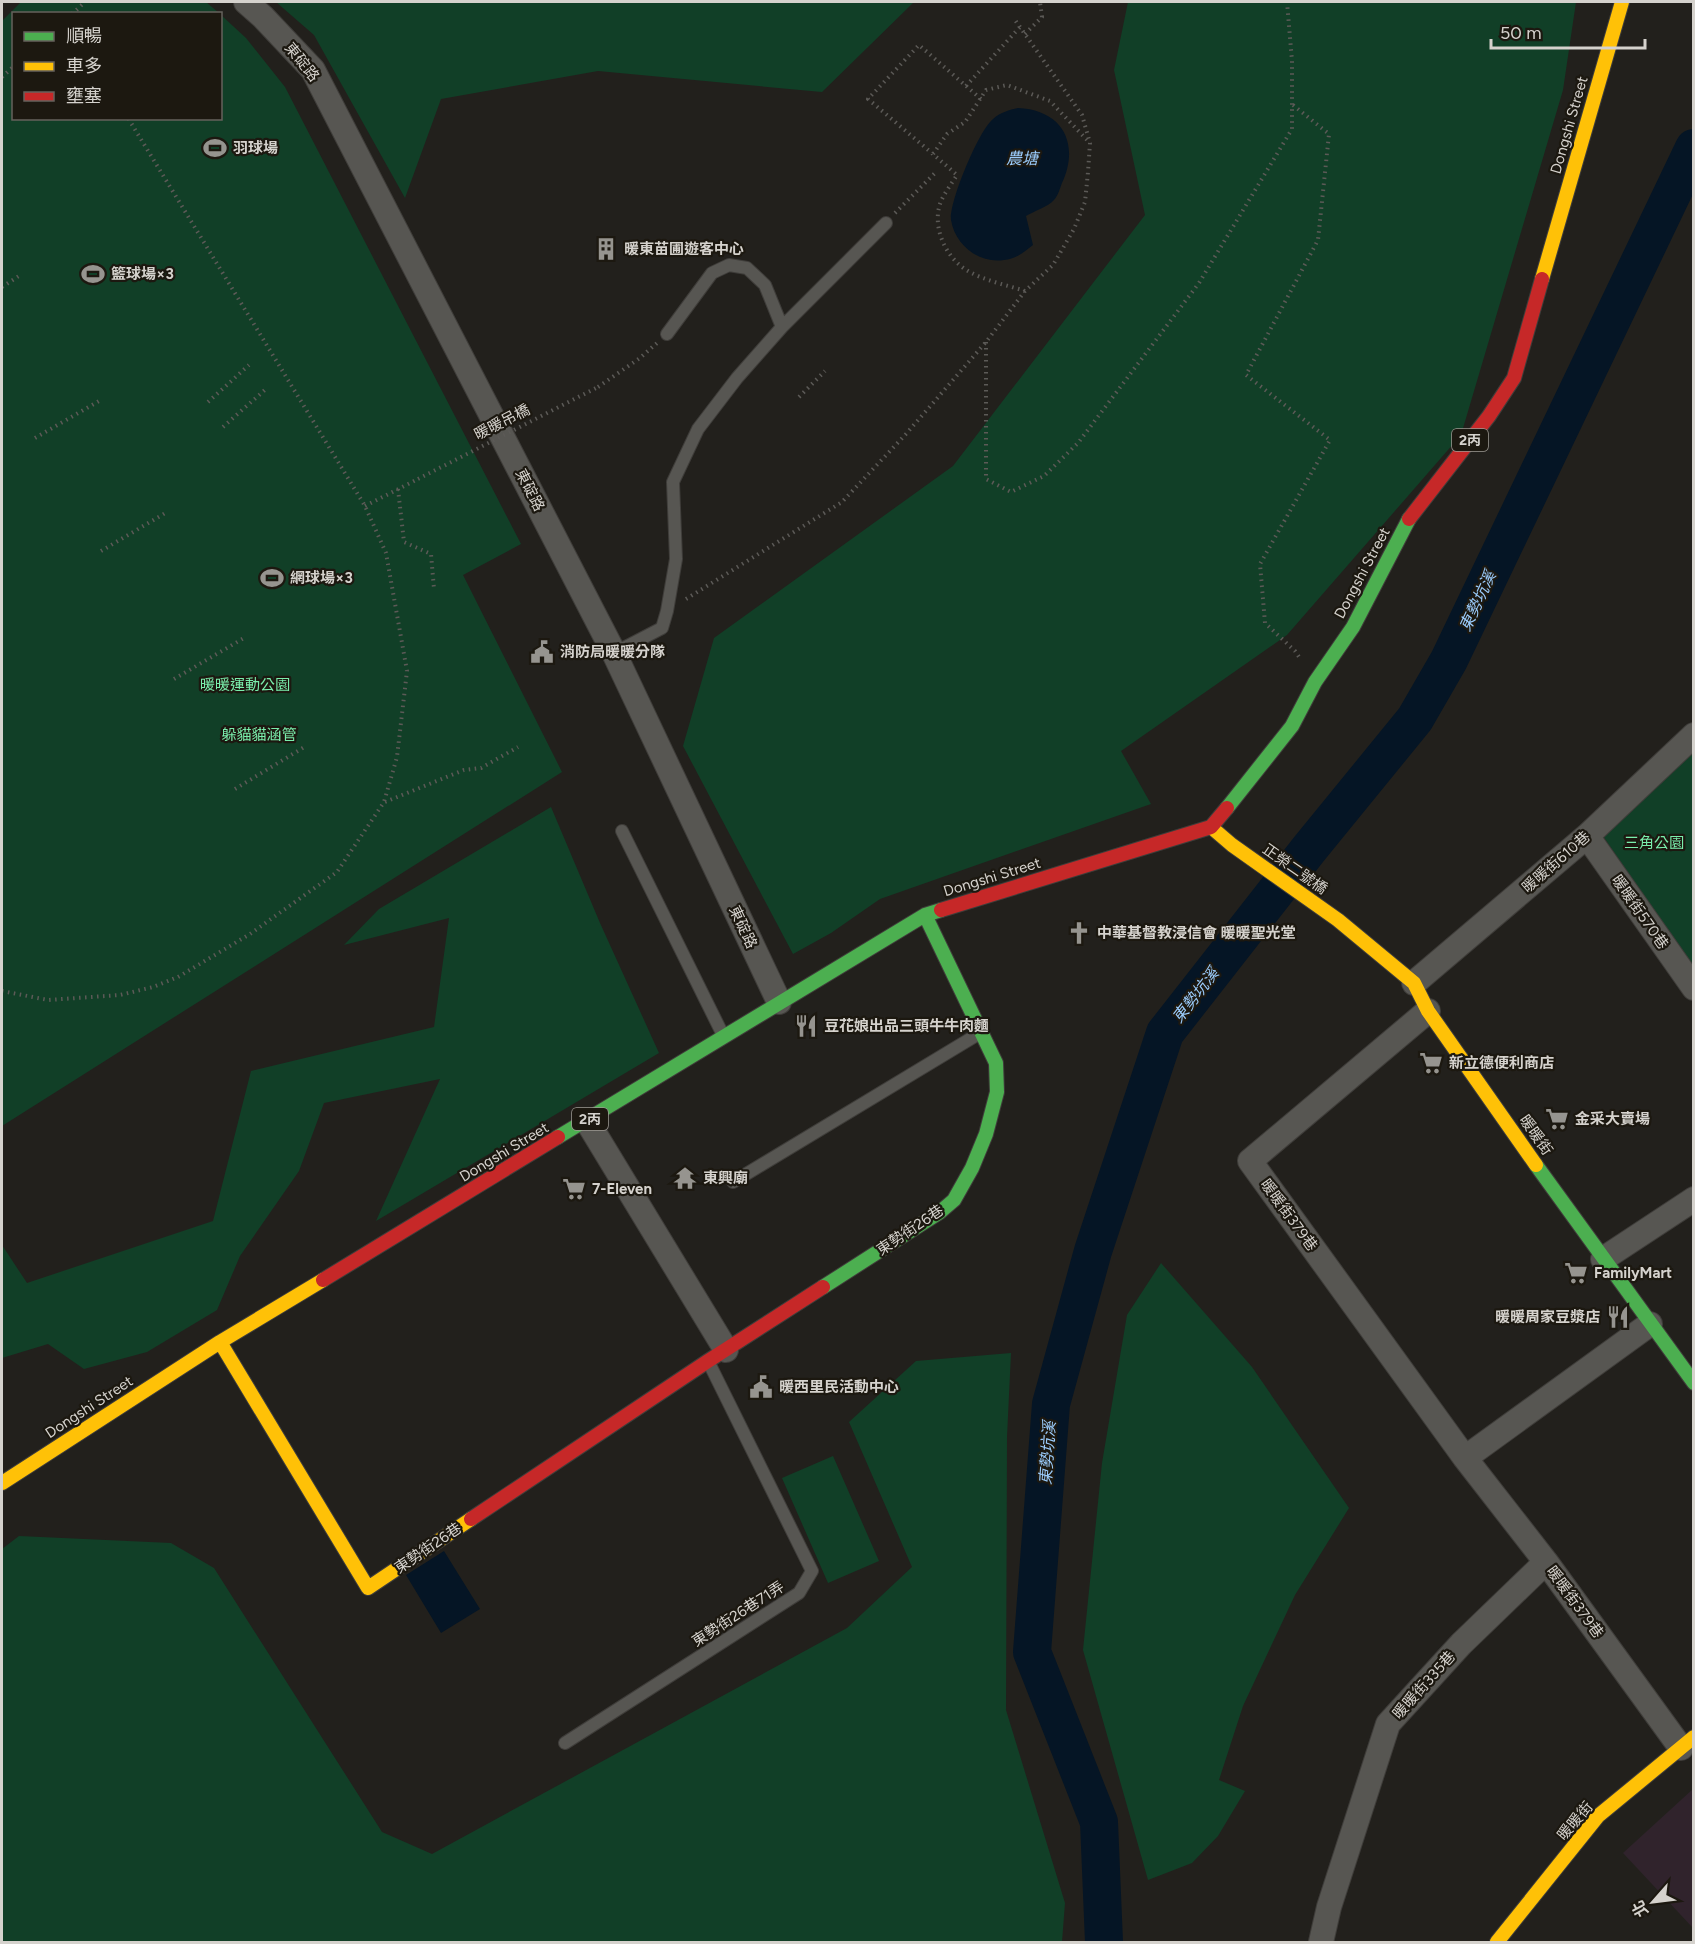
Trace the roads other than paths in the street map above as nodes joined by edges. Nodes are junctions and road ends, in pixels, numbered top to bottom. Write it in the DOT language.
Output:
graph roads {
  1 [pos="246,2"];
  2 [pos="1622,2"];
  3 [pos="886,222"];
  4 [pos="782,327"];
  5 [pos="667,334"];
  6 [pos="614,653"];
  7 [pos="1694,735"];
  8 [pos="1211,827"];
  9 [pos="622,831"];
  10 [pos="1587,836"];
  11 [pos="925,915"];
  12 [pos="1338,920"];
  13 [pos="1414,983"];
  14 [pos="1694,988"];
  15 [pos="779,1002"];
  16 [pos="1428,1011"];
  17 [pos="980,1033"];
  18 [pos="724,1036"];
  19 [pos="587,1121"];
  20 [pos="733,1182"];
  21 [pos="1694,1199"];
  22 [pos="1603,1259"];
  23 [pos="1650,1324"];
  24 [pos="220,1342"];
  25 [pos="717,1355"];
  26 [pos="1694,1383"];
  27 [pos="1465,1458"];
  28 [pos="2,1483"];
  29 [pos="1546,1562"];
  30 [pos="565,1743"];
  31 [pos="1687,1743"];
  32 [pos="1321,1942"];
  33 [pos="1497,1942"];
  1 -- 6 [label="street, 東碇路"];
  2 -- 8 [label="main road, Dongshi Street / 2丙"];
  3 -- 4 [label="lane"];
  4 -- 5 [label="lane"];
  4 -- 6 [label="lane"];
  6 -- 15 [label="street, 東碇路"];
  7 -- 10 [label="street, 暖暖街610巷"];
  8 -- 11 [label="main road, Dongshi Street / 2丙"];
  8 -- 12 [label="main road, 正榮二號橋"];
  9 -- 18 [label="lane"];
  10 -- 13 [label="street, 暖暖街610巷"];
  10 -- 14 [label="street, 暖暖街570巷"];
  11 -- 15 [label="main road, Dongshi Street / 2丙"];
  11 -- 17 [label="main road, 東勢街26巷"];
  12 -- 13 [label="main road, 暖暖街"];
  13 -- 16 [label="main road, 暖暖街"];
  15 -- 18 [label="main road, Dongshi Street / 2丙"];
  16 -- 22 [label="main road, 暖暖街"];
  16 -- 27 [label="street, 暖暖街379巷"];
  17 -- 20 [label="lane"];
  17 -- 25 [label="main road, 東勢街26巷"];
  18 -- 19 [label="main road, Dongshi Street / 2丙"];
  19 -- 24 [label="main road, Dongshi Street / 2丙"];
  19 -- 25 [label="street"];
  21 -- 22 [label="street"];
  22 -- 23 [label="main road, 暖暖街"];
  23 -- 26 [label="main road, 暖暖街"];
  23 -- 27 [label="street"];
  24 -- 25 [label="main road, 東勢街26巷"];
  24 -- 28 [label="main road, Dongshi Street / 2丙"];
  25 -- 30 [label="lane, 東勢街26巷71弄"];
  27 -- 29 [label="street, 暖暖街379巷"];
  29 -- 31 [label="street, 暖暖街379巷"];
  29 -- 32 [label="street, 暖暖街335巷"];
  31 -- 33 [label="main road, 暖暖街"];
}
